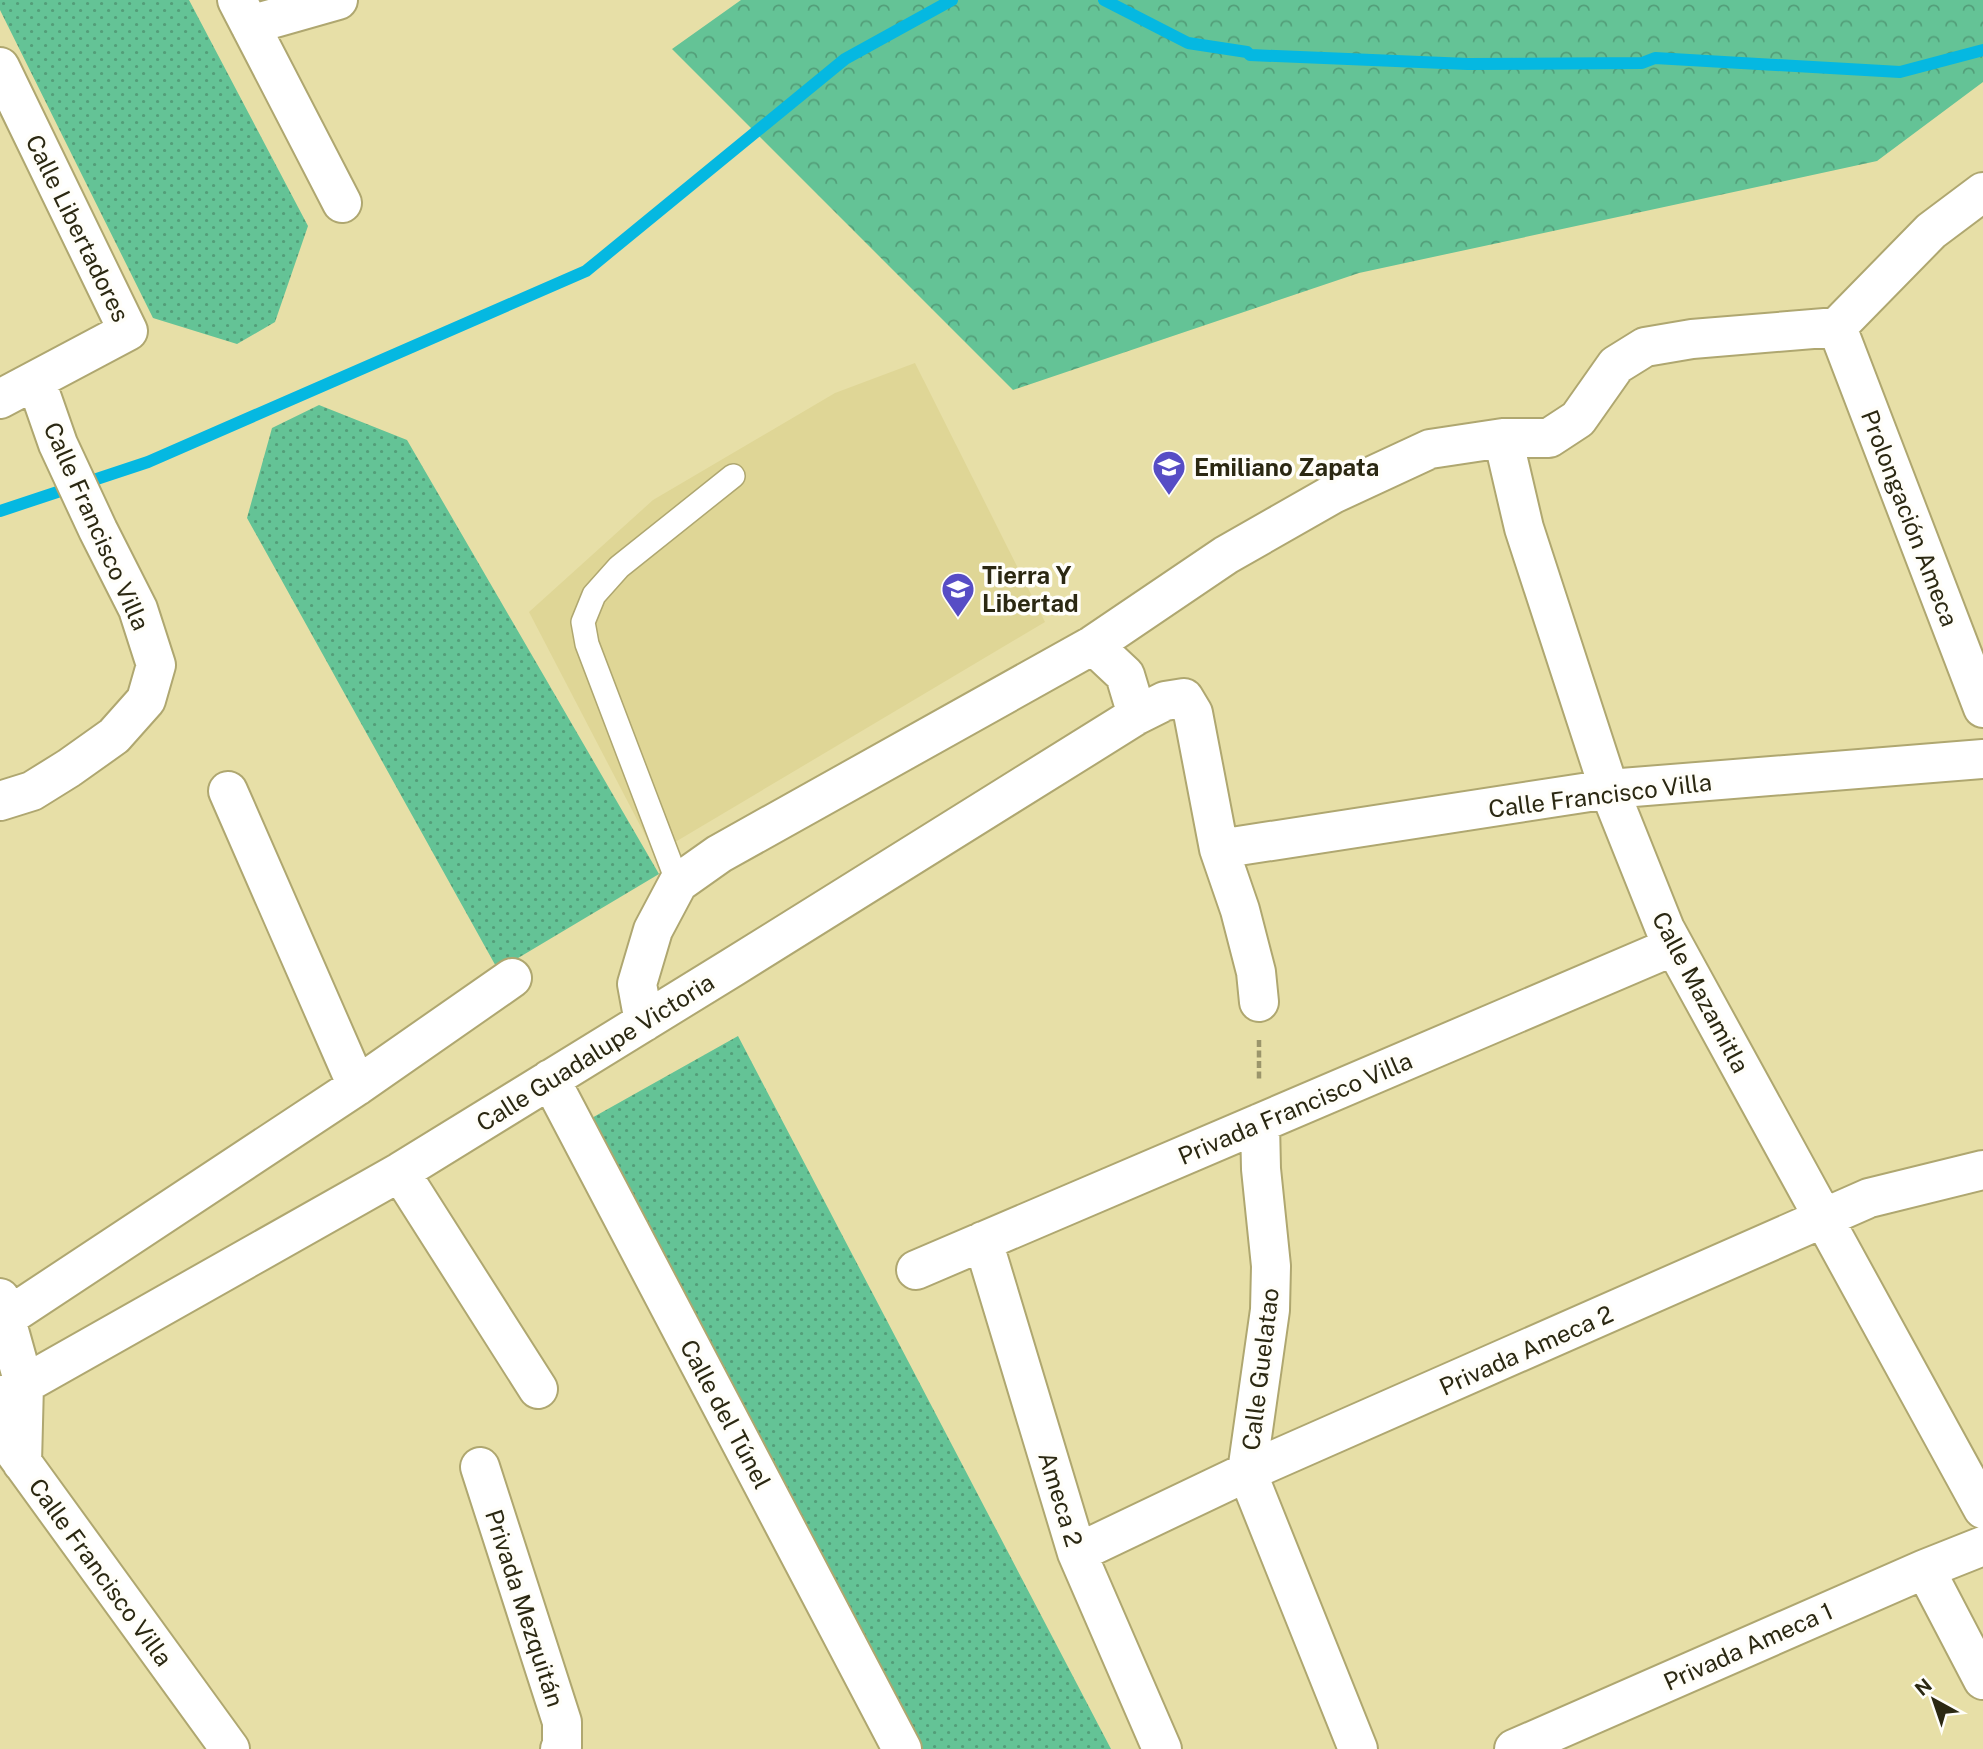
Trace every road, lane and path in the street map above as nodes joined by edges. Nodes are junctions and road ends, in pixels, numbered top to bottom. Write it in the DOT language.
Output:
graph roads {
  1 [pos="338,0"];
  2 [pos="243,12"];
  3 [pos="0,68"];
  4 [pos="1983,192"];
  5 [pos="342,203"];
  6 [pos="1837,327"];
  7 [pos="36,382"];
  8 [pos="0,399"];
  9 [pos="1503,439"];
  10 [pos="733,476"];
  11 [pos="1093,645"];
  12 [pos="1983,708"];
  13 [pos="1137,715"];
  14 [pos="1983,759"];
  15 [pos="1609,789"];
  16 [pos="228,791"];
  17 [pos="0,800"];
  18 [pos="1219,849"];
  19 [pos="678,883"];
  20 [pos="1674,946"];
  21 [pos="512,978"];
  22 [pos="1259,1002"];
  23 [pos="644,1022"];
  24 [pos="550,1079"];
  25 [pos="357,1086"];
  26 [pos="1260,1123"];
  27 [pos="1983,1170"];
  28 [pos="400,1172"];
  29 [pos="1823,1219"];
  30 [pos="983,1241"];
  31 [pos="916,1270"];
  32 [pos="2,1313"];
  33 [pos="538,1389"];
  34 [pos="12,1391"];
  35 [pos="0,1432"];
  36 [pos="22,1463"];
  37 [pos="480,1467"];
  38 [pos="1247,1472"];
  39 [pos="1983,1509"];
  40 [pos="1983,1546"];
  41 [pos="1077,1553"];
  42 [pos="1925,1569"];
  43 [pos="1983,1680"];
  44 [pos="230,1749"];
  45 [pos="560,1749"];
  46 [pos="902,1749"];
  47 [pos="1162,1749"];
  48 [pos="1358,1749"];
  49 [pos="1514,1749"];
  1 -- 2 [label="street"];
  2 -- 5 [label="street"];
  3 -- 7 [label="street, Calle Libertadores"];
  4 -- 6 [label="street"];
  6 -- 9 [label="street"];
  6 -- 12 [label="street, Prolongación Ameca"];
  7 -- 8 [label="street"];
  7 -- 17 [label="street, Calle Francisco Villa"];
  9 -- 11 [label="street"];
  9 -- 15 [label="street, Calle Mazamitla"];
  10 -- 19 [label="lane"];
  11 -- 13 [label="street"];
  11 -- 19 [label="street"];
  13 -- 18 [label="street, Calle Guadalupe Victoria"];
  13 -- 23 [label="street, Calle Guadalupe Victoria"];
  14 -- 15 [label="street, Calle Francisco Villa"];
  15 -- 18 [label="street, Calle Francisco Villa"];
  15 -- 20 [label="street, Calle Mazamitla"];
  16 -- 25 [label="street"];
  18 -- 22 [label="street"];
  19 -- 23 [label="street"];
  20 -- 26 [label="street, Privada Francisco Villa"];
  20 -- 29 [label="street, Calle Mazamitla"];
  21 -- 25 [label="street"];
  22 -- 26 [label="path"];
  23 -- 24 [label="street, Calle Guadalupe Victoria"];
  24 -- 28 [label="street, Calle Guadalupe Victoria"];
  24 -- 46 [label="street, Calle del Túnel"];
  25 -- 32 [label="street"];
  26 -- 30 [label="street, Privada Francisco Villa"];
  26 -- 38 [label="street, Calle Guelatao"];
  27 -- 29 [label="street, Privada Ameca 2"];
  28 -- 33 [label="street"];
  28 -- 34 [label="street, Calle Guadalupe Victoria"];
  29 -- 38 [label="street, Privada Ameca 2"];
  29 -- 39 [label="street, Calle Mazamitla"];
  30 -- 31 [label="street, Privada Francisco Villa"];
  30 -- 41 [label="street, Ameca 2"];
  32 -- 34 [label="street, Calle Francisco Villa"];
  34 -- 36 [label="street, Calle Francisco Villa"];
  35 -- 36 [label="street"];
  36 -- 44 [label="street, Calle Francisco Villa"];
  37 -- 45 [label="street, Privada Mezquitán"];
  38 -- 41 [label="street, Privada Ameca 2"];
  38 -- 48 [label="street, Calle Guelatao"];
  40 -- 42 [label="street, Privada Ameca 1"];
  41 -- 47 [label="street, Ameca 2"];
  42 -- 43 [label="street"];
  42 -- 49 [label="street, Privada Ameca 1"];
}
